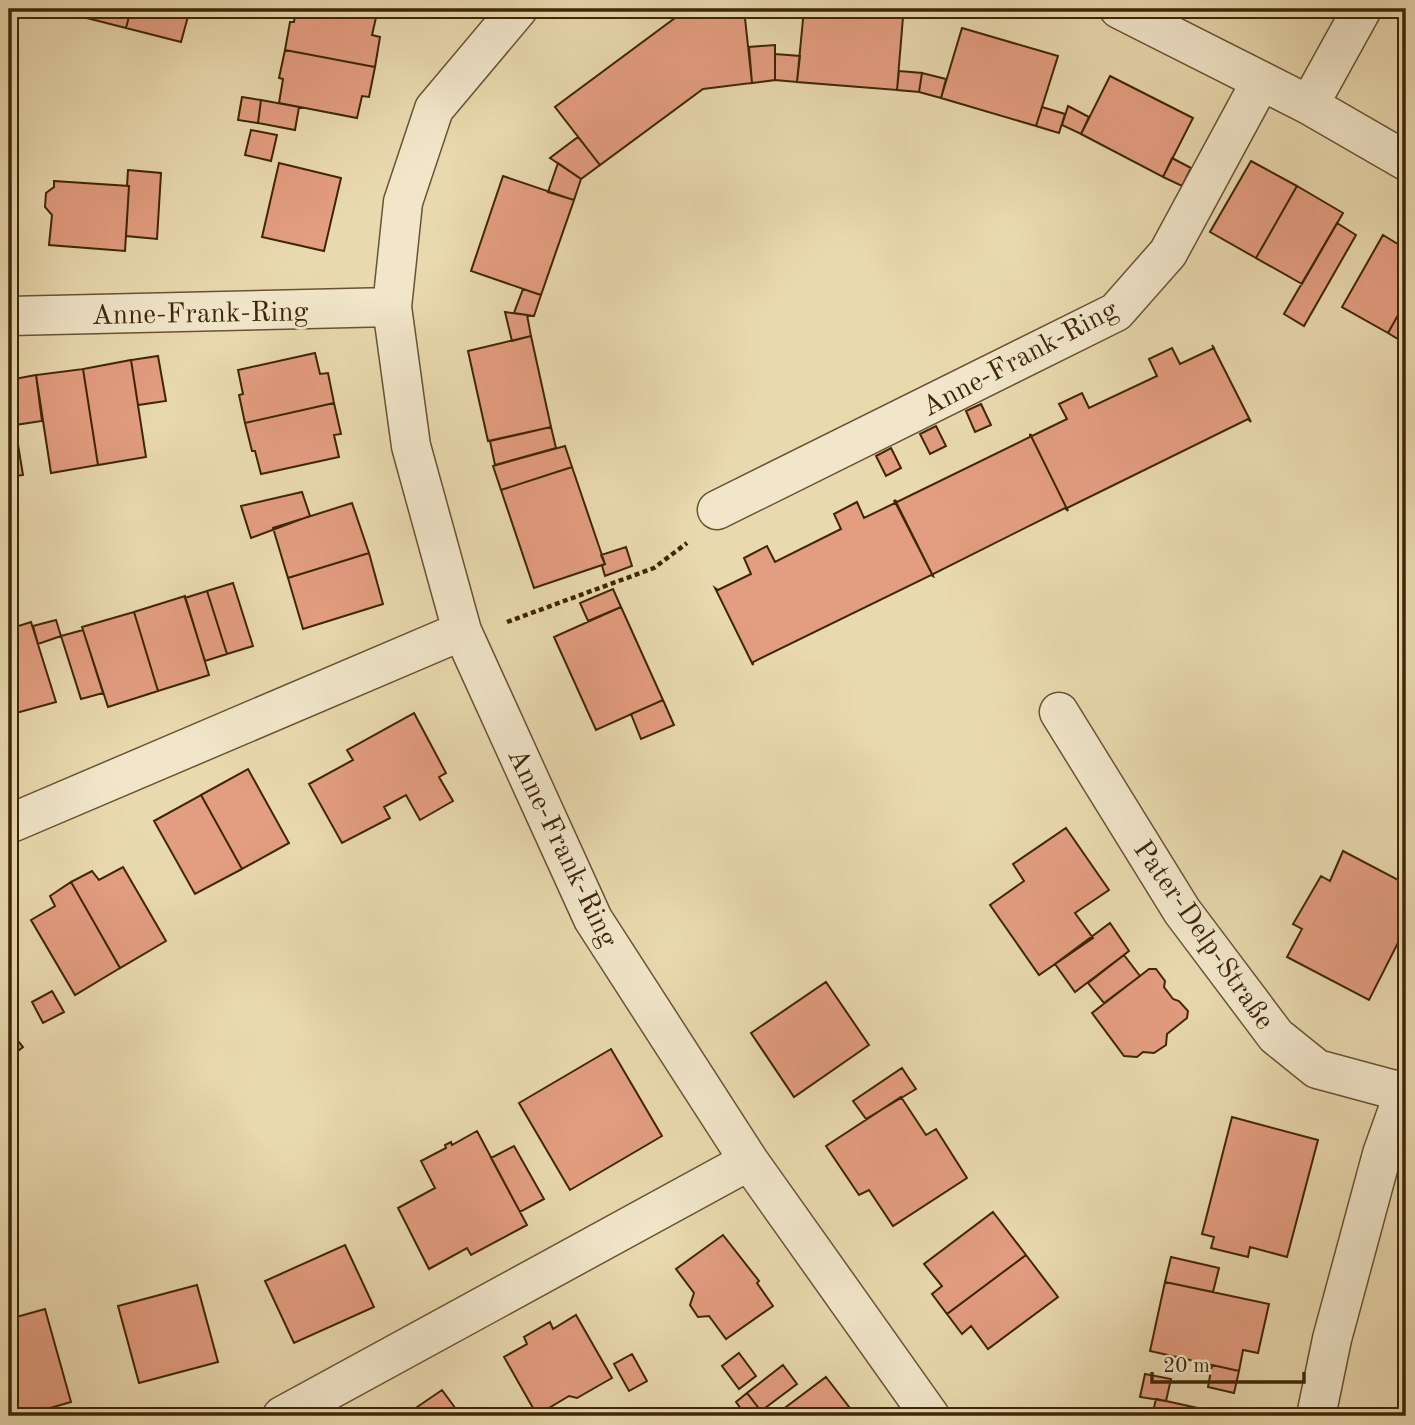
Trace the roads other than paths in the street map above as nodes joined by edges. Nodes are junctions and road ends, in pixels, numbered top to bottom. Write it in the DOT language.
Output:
graph roads {
  1 [pos="517,9"];
  2 [pos="1119,9"];
  3 [pos="1362,9"];
  4 [pos="1261,81"];
  5 [pos="1309,105"];
  6 [pos="1406,161"];
  7 [pos="392,307"];
  8 [pos="9,316"];
  9 [pos="717,510"];
  10 [pos="462,631"];
  11 [pos="1059,712"];
  12 [pos="9,824"];
  13 [pos="1406,1090"];
  14 [pos="749,1161"];
  15 [pos="282,1416"];
  16 [pos="930,1416"];
  17 [pos="1317,1416"];
  1 -- 7 [label="street, Anne-Frank-Ring"];
  2 -- 4 [label="street"];
  3 -- 5 [label="street"];
  4 -- 5 [label="street"];
  4 -- 9 [label="street, Anne-Frank-Ring"];
  5 -- 6 [label="street"];
  7 -- 8 [label="street, Anne-Frank-Ring"];
  7 -- 10 [label="street, Anne-Frank-Ring"];
  10 -- 12 [label="street"];
  10 -- 14 [label="street, Anne-Frank-Ring"];
  11 -- 13 [label="street, Pater-Delp-Straße"];
  13 -- 17 [label="street"];
  14 -- 15 [label="street"];
  14 -- 16 [label="street, Anne-Frank-Ring"];
}
